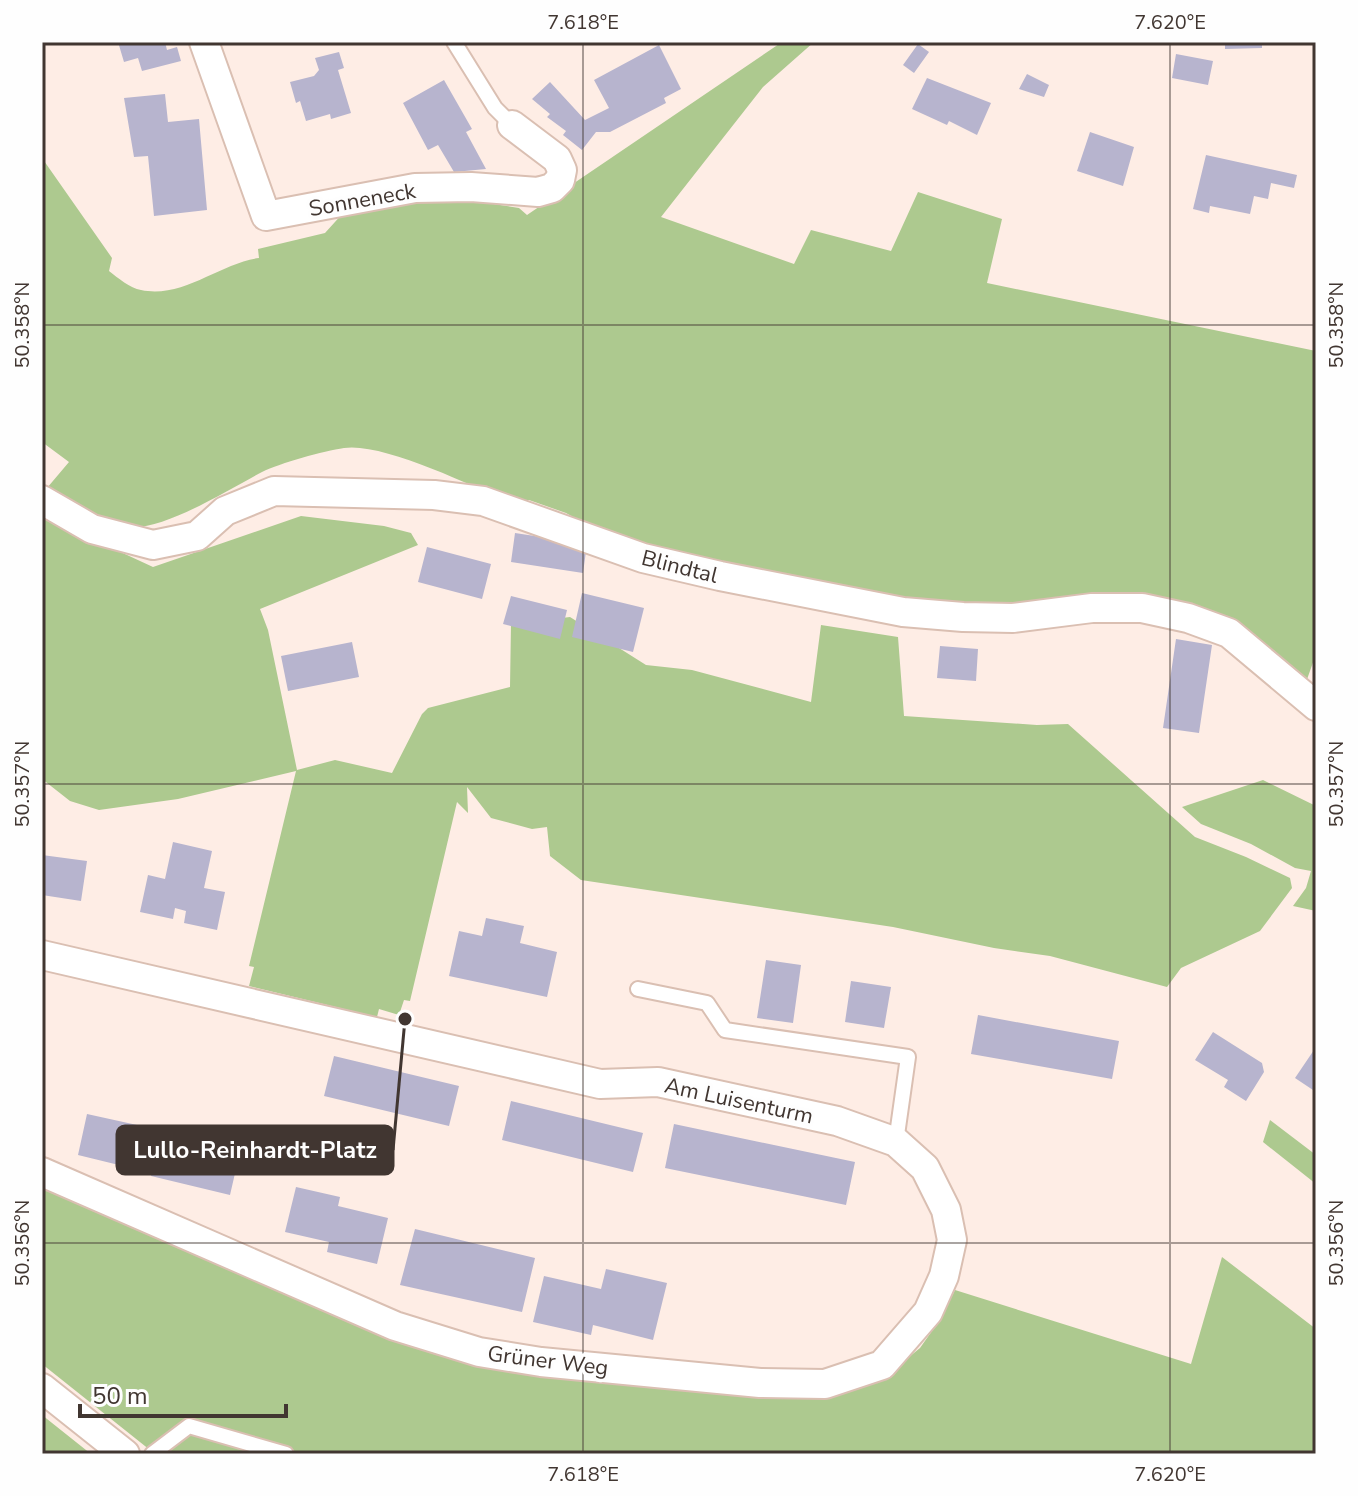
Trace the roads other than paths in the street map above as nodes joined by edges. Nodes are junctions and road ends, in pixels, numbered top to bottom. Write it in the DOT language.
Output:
graph roads {
  1 [pos="204,42"];
  2 [pos="454,42"];
  3 [pos="512,125"];
  4 [pos="42,500"];
  5 [pos="1316,706"];
  6 [pos="42,955"];
  7 [pos="638,989"];
  8 [pos="896,1142"];
  9 [pos="42,1172"];
  10 [pos="935,1184"];
  11 [pos="42,1388"];
  12 [pos="125,1454"];
  13 [pos="152,1454"];
  14 [pos="286,1454"];
  1 -- 3 [label="street, Sonneneck"];
  2 -- 3 [label="lane"];
  4 -- 5 [label="street, Blindtal"];
  6 -- 8 [label="street, Am Luisenturm"];
  7 -- 8 [label="lane"];
  8 -- 10 [label="street, Am Luisenturm"];
  9 -- 10 [label="street, Grüner Weg"];
  11 -- 12 [label="street"];
  13 -- 14 [label="lane"];
}
